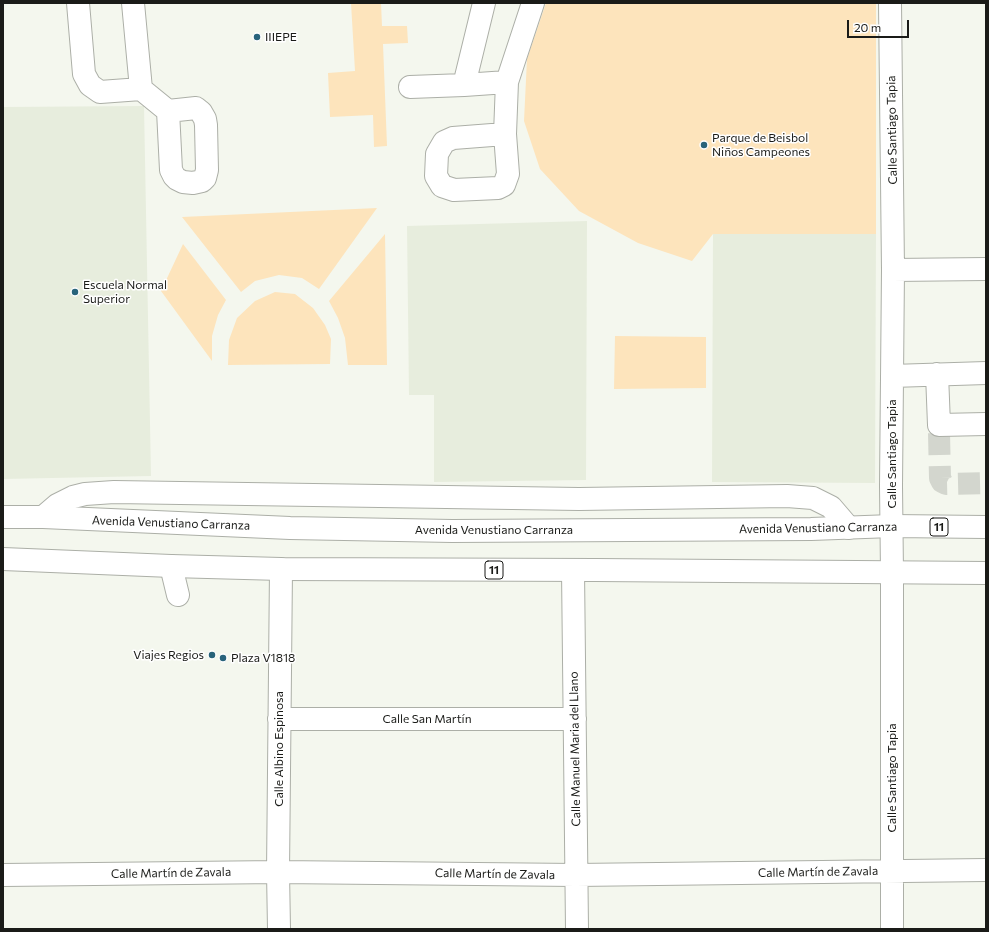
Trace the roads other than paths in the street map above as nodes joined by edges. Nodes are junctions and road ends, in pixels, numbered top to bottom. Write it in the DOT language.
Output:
graph roads {
  1 [pos="78,3"];
  2 [pos="133,3"];
  3 [pos="484,3"];
  4 [pos="533,3"];
  5 [pos="890,3"];
  6 [pos="507,82"];
  7 [pos="464,85"];
  8 [pos="410,87"];
  9 [pos="141,89"];
  10 [pos="168,110"];
  11 [pos="505,134"];
  12 [pos="986,269"];
  13 [pos="893,270"];
  14 [pos="986,373"];
  15 [pos="937,374"];
  16 [pos="892,376"];
  17 [pos="986,424"];
  18 [pos="3,516"];
  19 [pos="43,517"];
  20 [pos="892,526"];
  21 [pos="986,527"];
  22 [pos="849,528"];
  23 [pos="3,559"];
  24 [pos="171,566"];
  25 [pos="281,569"];
  26 [pos="573,570"];
  27 [pos="892,573"];
  28 [pos="986,573"];
  29 [pos="178,595"];
  30 [pos="279,719"];
  31 [pos="575,719"];
  32 [pos="986,870"];
  33 [pos="892,871"];
  34 [pos="278,872"];
  35 [pos="3,874"];
  36 [pos="576,875"];
  37 [pos="278,929"];
  38 [pos="577,929"];
  39 [pos="892,929"];
  1 -- 9 [label="street"];
  2 -- 9 [label="street"];
  3 -- 7 [label="street"];
  4 -- 6 [label="street"];
  5 -- 13 [label="street, Calle Santiago Tapia"];
  6 -- 7 [label="street"];
  6 -- 11 [label="street"];
  7 -- 8 [label="street"];
  9 -- 10 [label="street"];
  12 -- 13 [label="street"];
  13 -- 16 [label="street, Calle Santiago Tapia"];
  14 -- 15 [label="street"];
  15 -- 16 [label="street"];
  15 -- 17 [label="street"];
  16 -- 20 [label="street, Calle Santiago Tapia"];
  18 -- 19 [label="street, Avenida Venustiano Carranza / 11"];
  19 -- 22 [label="street, Avenida Venustiano Carranza / 11"];
  19 -- 22 [label="street"];
  20 -- 21 [label="street, Avenida Venustiano Carranza / 11"];
  20 -- 22 [label="street, Avenida Venustiano Carranza / 11"];
  20 -- 27 [label="street, Calle Santiago Tapia"];
  23 -- 24 [label="street, 11"];
  24 -- 25 [label="street, 11"];
  24 -- 29 [label="street"];
  25 -- 26 [label="street, 11"];
  25 -- 30 [label="street, Calle Albino Espinosa"];
  26 -- 27 [label="street, 11"];
  26 -- 31 [label="street, Calle Manuel Maria del Llano"];
  27 -- 28 [label="street, 11"];
  27 -- 33 [label="street, Calle Santiago Tapia"];
  30 -- 31 [label="street, Calle San Martín"];
  30 -- 34 [label="street, Calle Albino Espinosa"];
  31 -- 36 [label="street, Calle Manuel Maria del Llano"];
  32 -- 33 [label="street, Calle Martín de Zavala"];
  33 -- 36 [label="street, Calle Martín de Zavala"];
  33 -- 39 [label="street, Calle Santiago Tapia"];
  34 -- 35 [label="street, Calle Martín de Zavala"];
  34 -- 36 [label="street, Calle Martín de Zavala"];
  34 -- 37 [label="street, Calle Albino Espinosa"];
  36 -- 38 [label="street, Calle Manuel Maria del Llano"];
}
